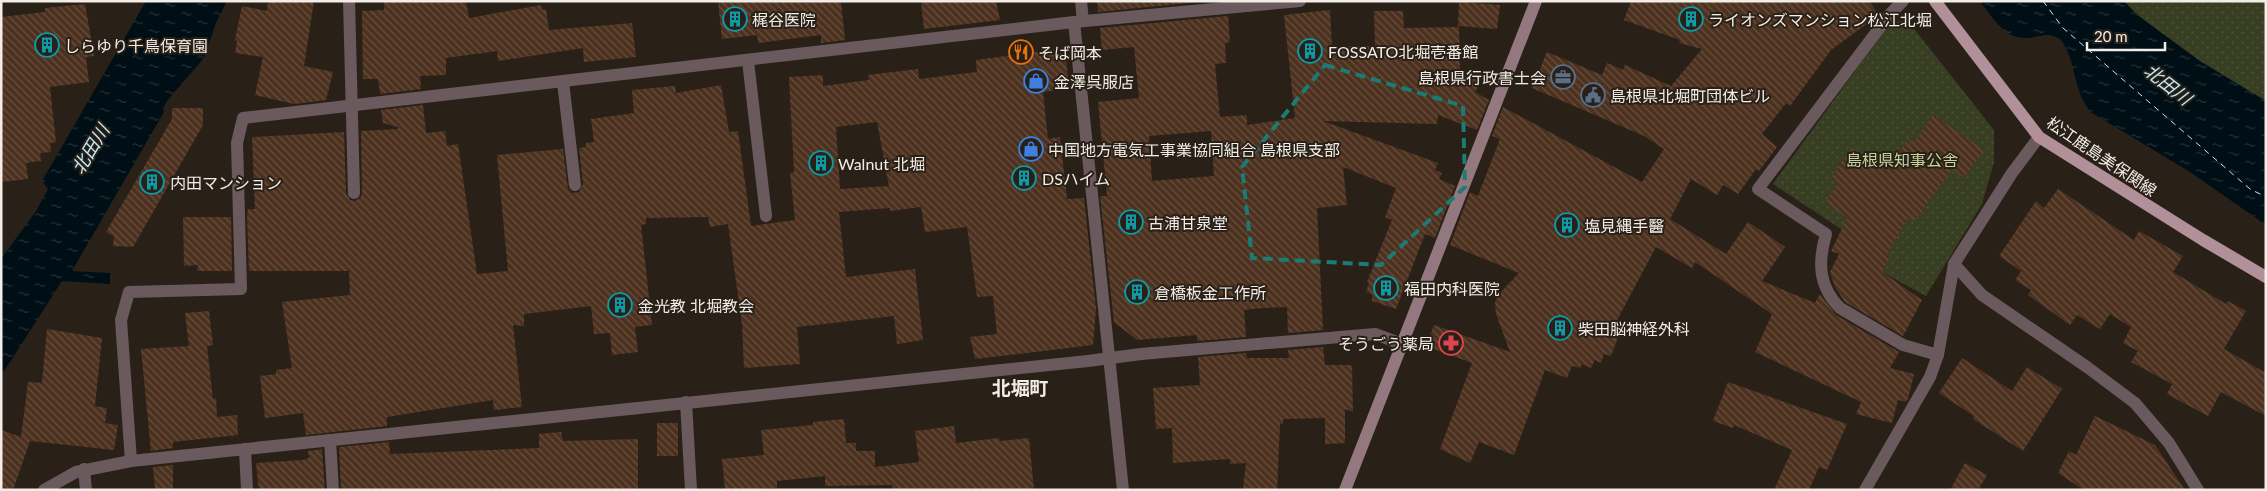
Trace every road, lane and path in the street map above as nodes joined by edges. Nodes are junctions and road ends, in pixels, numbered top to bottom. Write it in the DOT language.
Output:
graph roads {
  1 [pos="349,1"];
  2 [pos="1081,1"];
  3 [pos="1300,1"];
  4 [pos="1536,1"];
  5 [pos="1903,1"];
  6 [pos="1935,1"];
  7 [pos="1079,21"];
  8 [pos="748,61"];
  9 [pos="563,82"];
  10 [pos="351,107"];
  11 [pos="2039,137"];
  12 [pos="575,185"];
  13 [pos="354,192"];
  14 [pos="766,216"];
  15 [pos="1954,264"];
  16 [pos="2266,277"];
  17 [pos="1402,344"];
  18 [pos="1938,355"];
  19 [pos="1111,359"];
  20 [pos="686,402"];
  21 [pos="330,440"];
  22 [pos="245,449"];
  23 [pos="131,461"];
  24 [pos="84,469"];
  25 [pos="44,490"];
  26 [pos="86,490"];
  27 [pos="247,490"];
  28 [pos="334,490"];
  29 [pos="691,490"];
  30 [pos="1123,490"];
  31 [pos="1345,490"];
  32 [pos="1865,490"];
  33 [pos="2198,490"];
  1 -- 10 [label="street"];
  2 -- 7 [label="street"];
  3 -- 7 [label="street"];
  4 -- 17 [label="street"];
  5 -- 18 [label="street"];
  6 -- 11 [label="main road, 松江鹿島美保関線"];
  7 -- 8 [label="street"];
  7 -- 19 [label="street"];
  8 -- 9 [label="street"];
  8 -- 14 [label="street"];
  9 -- 10 [label="street"];
  9 -- 12 [label="street"];
  10 -- 13 [label="street"];
  10 -- 23 [label="street"];
  11 -- 15 [label="street"];
  11 -- 16 [label="main road, 松江鹿島美保関線"];
  15 -- 18 [label="street"];
  15 -- 33 [label="street"];
  17 -- 19 [label="street"];
  17 -- 31 [label="street"];
  18 -- 32 [label="street"];
  19 -- 20 [label="street"];
  19 -- 30 [label="street"];
  20 -- 21 [label="street"];
  20 -- 29 [label="street"];
  21 -- 22 [label="street"];
  21 -- 28 [label="street"];
  22 -- 23 [label="street"];
  22 -- 27 [label="street"];
  23 -- 24 [label="street"];
  24 -- 25 [label="street"];
  24 -- 26 [label="street"];
}
